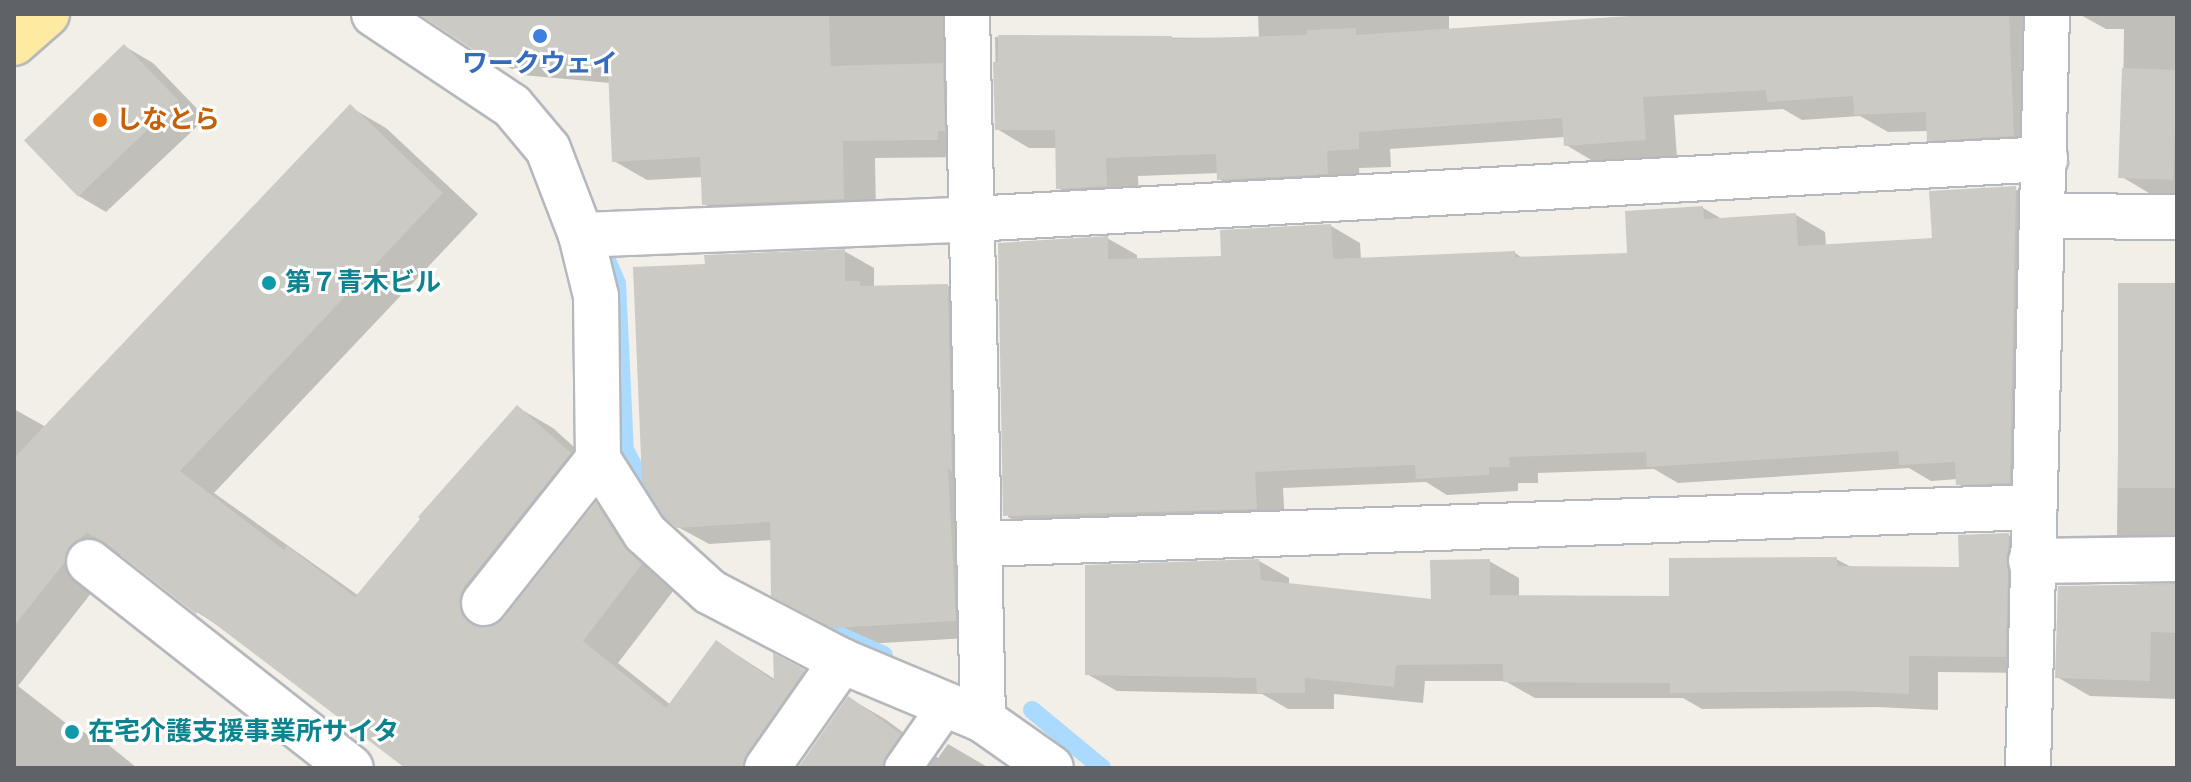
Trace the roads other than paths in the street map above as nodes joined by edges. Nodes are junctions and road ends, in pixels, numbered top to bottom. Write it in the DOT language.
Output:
graph roads {
  1 [pos="47,14"];
  2 [pos="374,14"];
  3 [pos="967,14"];
  4 [pos="2047,14"];
  5 [pos="14,43"];
  6 [pos="2045,159"];
  7 [pos="2043,216"];
  8 [pos="2177,217"];
  9 [pos="972,219"];
  10 [pos="597,235"];
  11 [pos="598,459"];
  12 [pos="2034,507"];
  13 [pos="981,544"];
  14 [pos="2177,559"];
  15 [pos="2031,561"];
  16 [pos="89,562"];
  17 [pos="484,603"];
  18 [pos="842,661"];
  19 [pos="965,712"];
  20 [pos="351,768"];
  21 [pos="767,768"];
  22 [pos="903,768"];
  23 [pos="1051,768"];
  24 [pos="2028,768"];
  1 -- 5 [label="highway"];
  2 -- 10 [label="street"];
  3 -- 9 [label="street"];
  4 -- 6 [label="street"];
  6 -- 7 [label="street"];
  6 -- 9 [label="street"];
  7 -- 8 [label="street"];
  7 -- 12 [label="street"];
  9 -- 10 [label="street"];
  9 -- 13 [label="street"];
  10 -- 11 [label="street"];
  11 -- 17 [label="street"];
  11 -- 18 [label="street"];
  12 -- 13 [label="street"];
  12 -- 15 [label="street"];
  13 -- 19 [label="street"];
  14 -- 15 [label="street"];
  15 -- 24 [label="street"];
  16 -- 20 [label="street"];
  18 -- 19 [label="street"];
  18 -- 21 [label="street"];
  19 -- 22 [label="lane"];
  19 -- 23 [label="street"];
}
